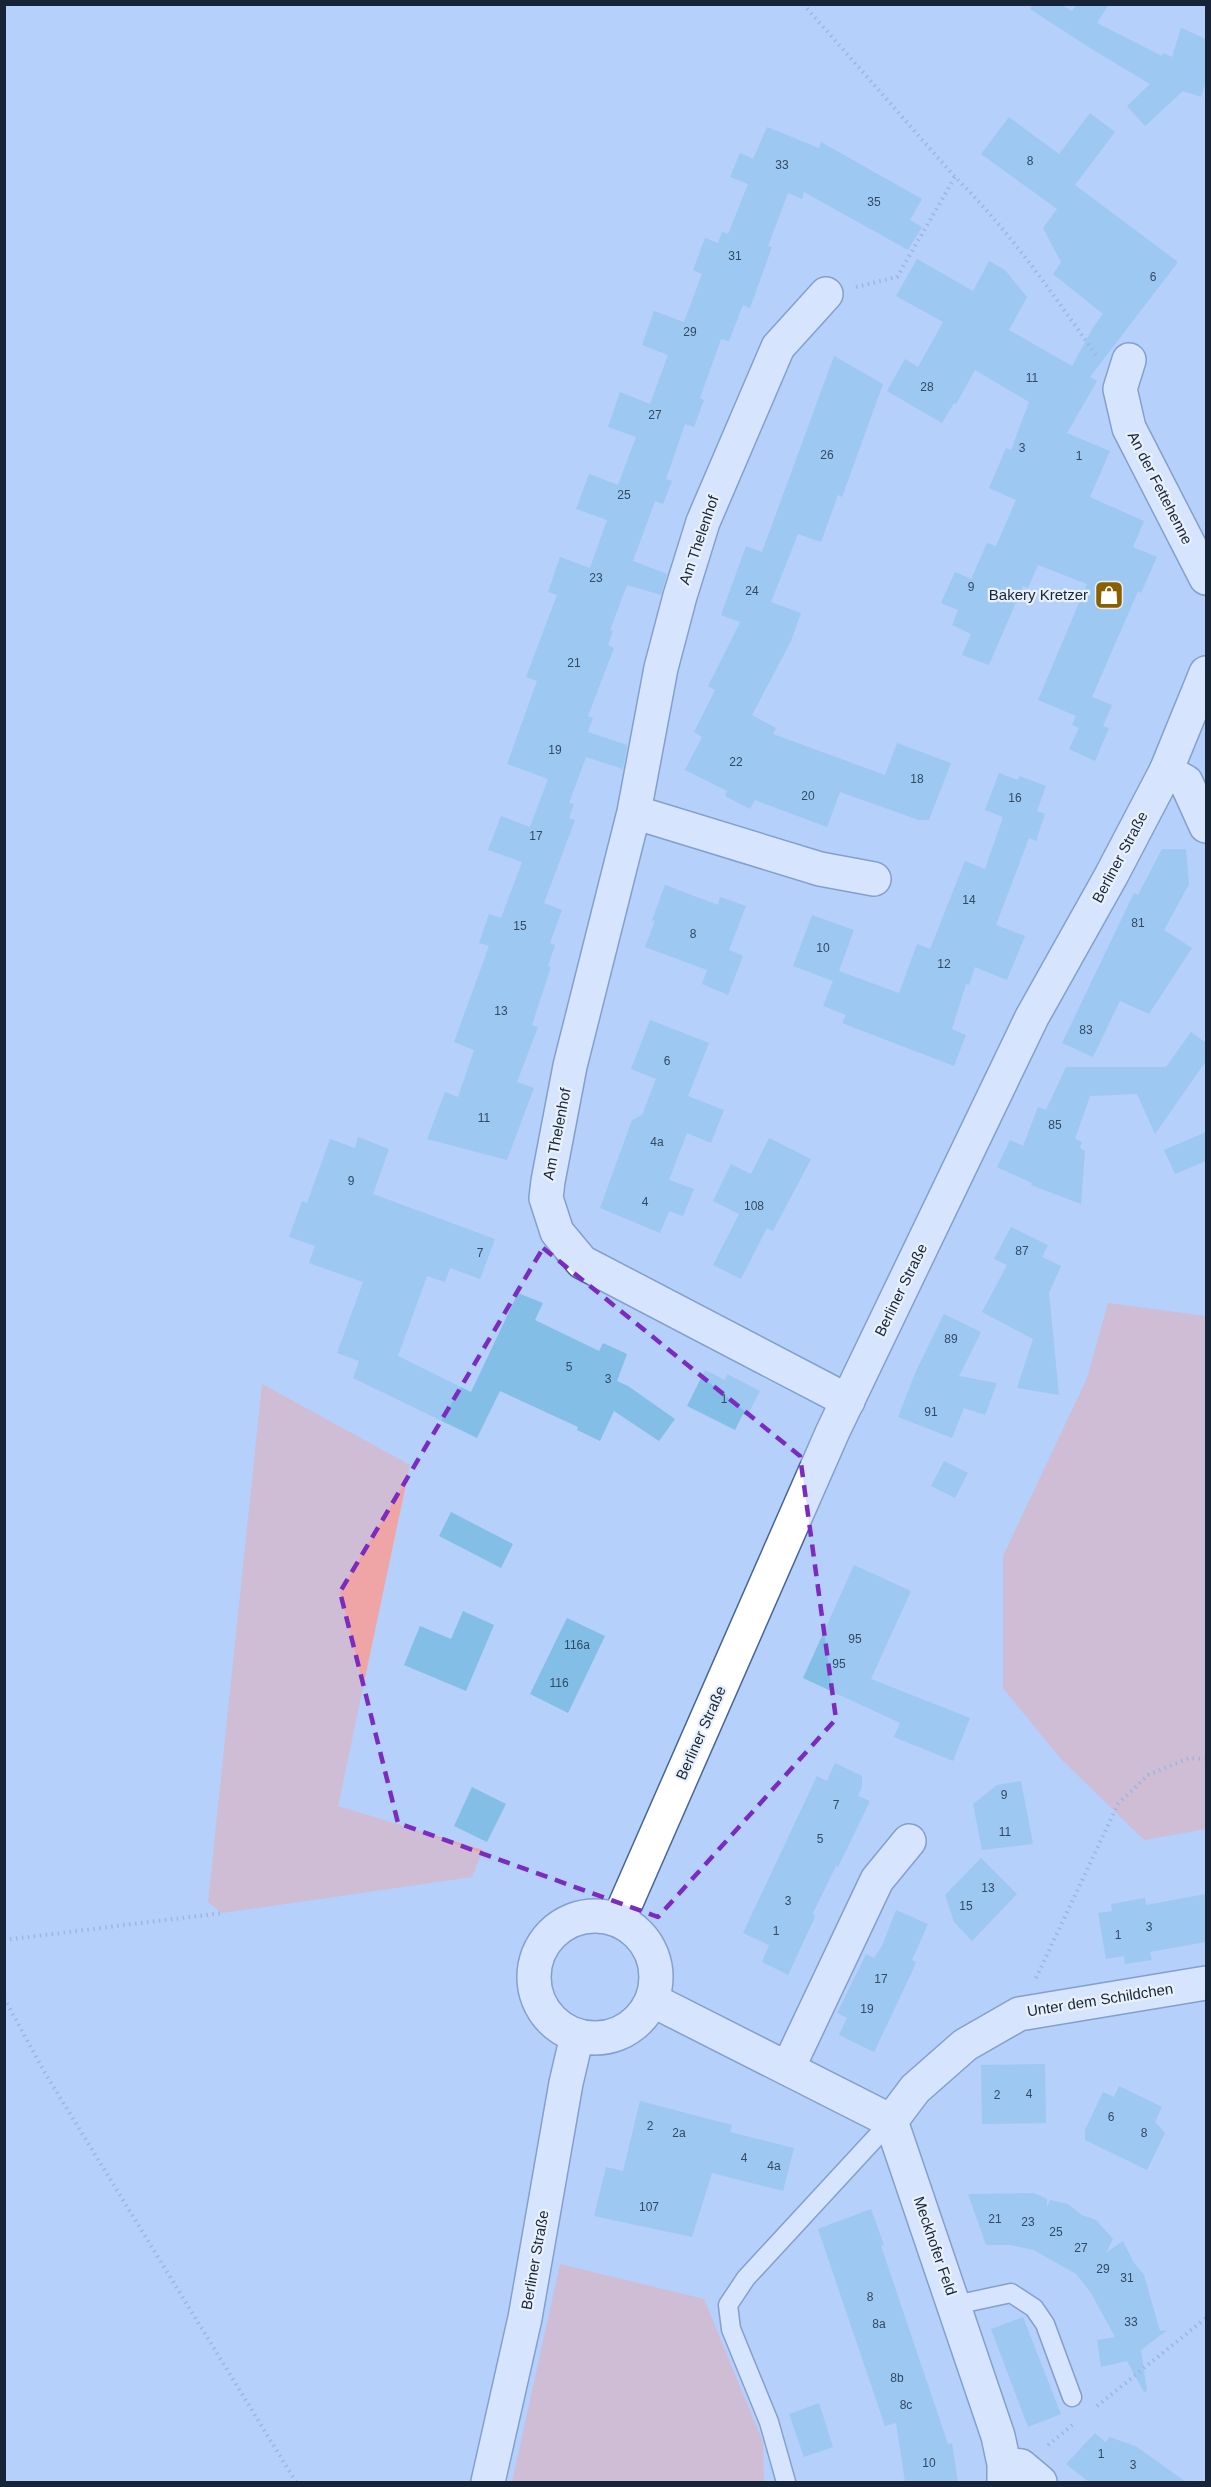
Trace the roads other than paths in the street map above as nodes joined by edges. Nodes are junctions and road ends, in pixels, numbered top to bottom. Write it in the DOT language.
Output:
graph roads {
  1 [pos="826,294"];
  2 [pos="1125,375"];
  3 [pos="1206,578"];
  4 [pos="1206,674"];
  5 [pos="1166,771"];
  6 [pos="634,812"];
  7 [pos="1206,826"];
  8 [pos="874,879"];
  9 [pos="848,1401"];
  10 [pos="909,1840"];
  11 [pos="619,1919"];
  12 [pos="1206,1983"];
  13 [pos="652,2000"];
  14 [pos="577,2036"];
  15 [pos="788,2068"];
  16 [pos="891,2121"];
  17 [pos="955,2305"];
  18 [pos="1072,2397"];
  19 [pos="1017,2474"];
  20 [pos="488,2482"];
  21 [pos="786,2482"];
  1 -- 6 [label="street, Am Thelenhof"];
  2 -- 3 [label="street, An der Fettehenne"];
  4 -- 5 [label="street, Berliner Straße"];
  5 -- 7 [label="street"];
  5 -- 9 [label="street, Berliner Straße"];
  6 -- 8 [label="street"];
  6 -- 9 [label="street, Am Thelenhof"];
  9 -- 11 [label="street, Berliner Straße"];
  10 -- 15 [label="street"];
  11 -- 13 [label="street"];
  11 -- 14 [label="street"];
  12 -- 16 [label="street, Unter dem Schildchen"];
  13 -- 14 [label="street"];
  13 -- 15 [label="street"];
  14 -- 20 [label="street, Berliner Straße"];
  15 -- 16 [label="street"];
  16 -- 17 [label="street, Meckhofer Feld"];
  16 -- 21 [label="lane"];
  17 -- 18 [label="lane"];
  17 -- 19 [label="street, Meckhofer Feld"];
}
